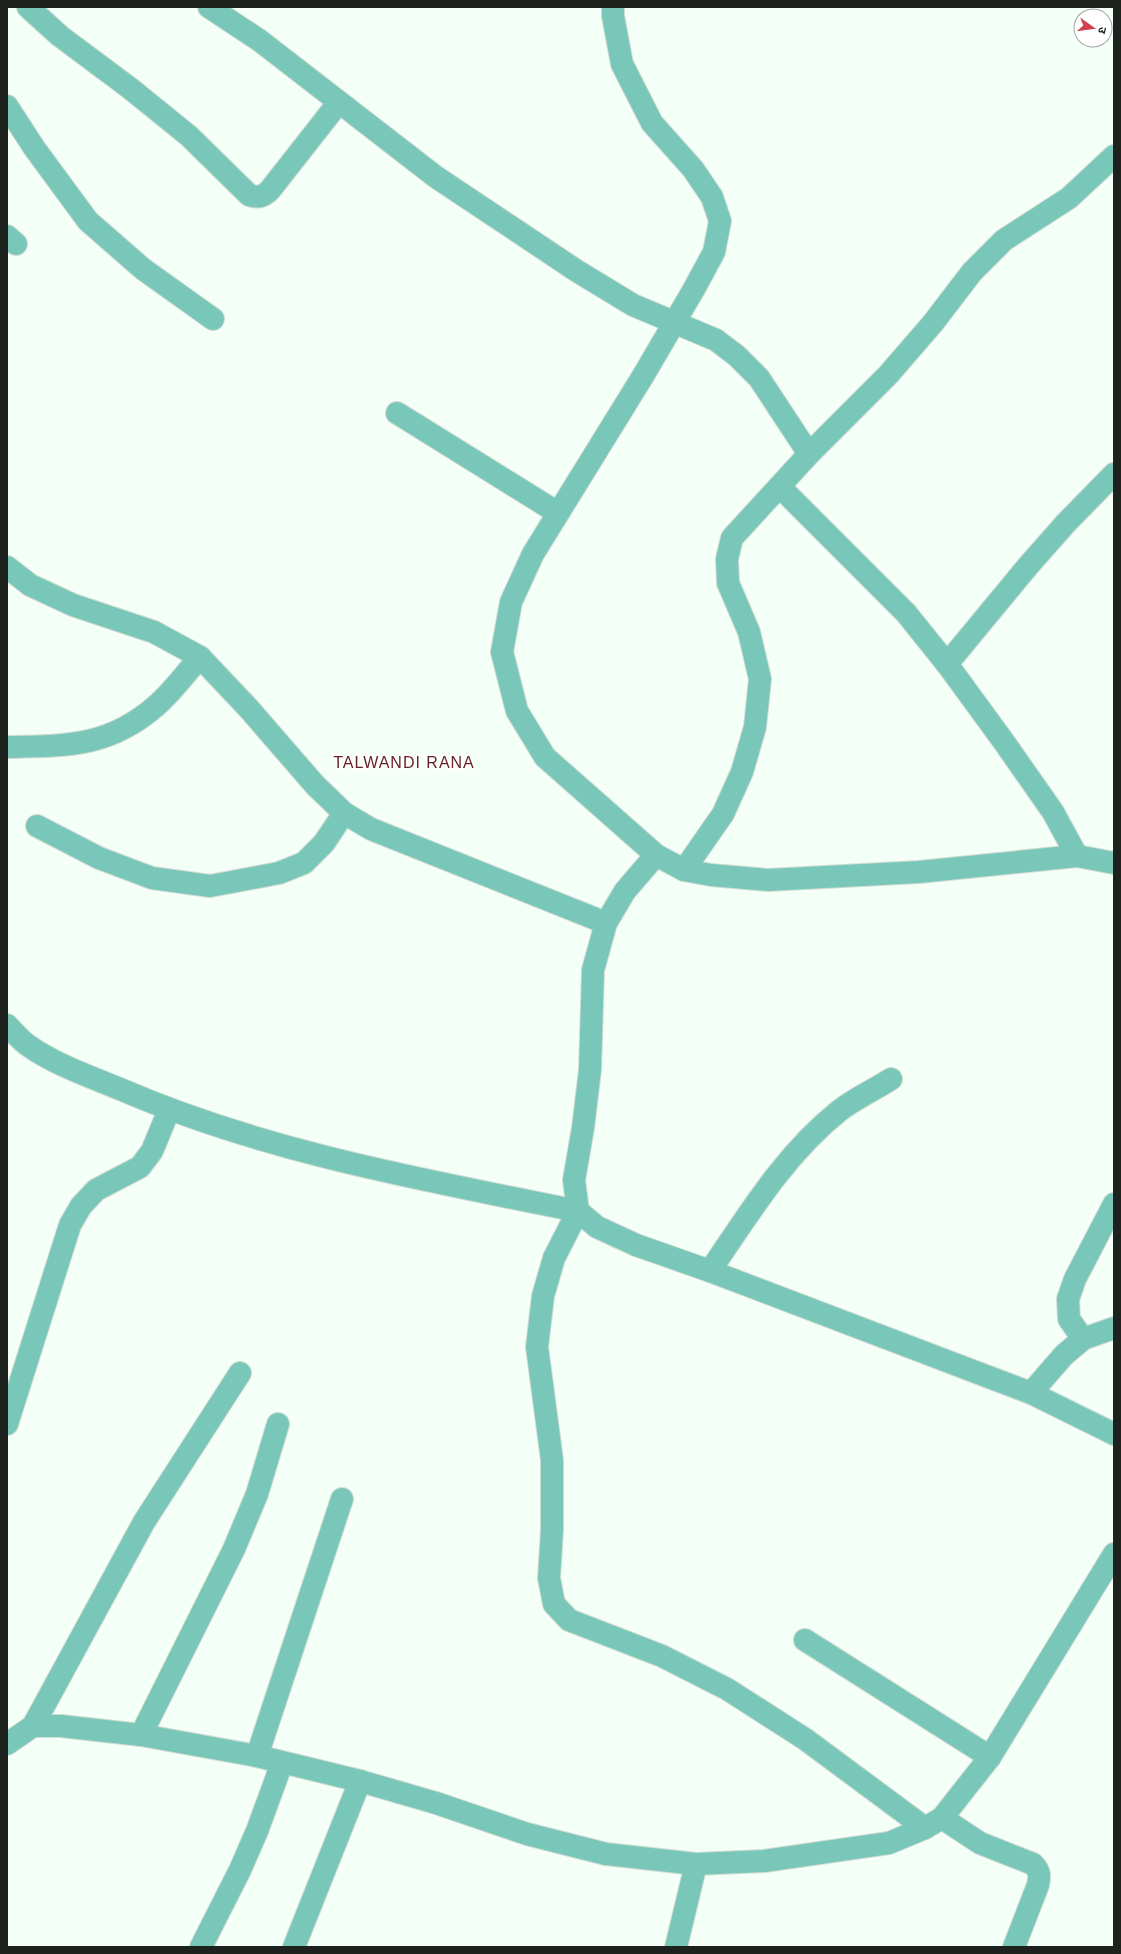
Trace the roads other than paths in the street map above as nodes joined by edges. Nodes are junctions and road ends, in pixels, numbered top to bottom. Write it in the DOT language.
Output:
graph roads {
  1 [pos="28,7"];
  2 [pos="209,7"];
  3 [pos="613,7"];
  4 [pos="339,102"];
  5 [pos="7,106"];
  6 [pos="1114,156"];
  7 [pos="213,319"];
  8 [pos="674,323"];
  9 [pos="397,413"];
  10 [pos="809,454"];
  11 [pos="1114,474"];
  12 [pos="780,487"];
  13 [pos="558,513"];
  14 [pos="7,567"];
  15 [pos="200,658"];
  16 [pos="947,664"];
  17 [pos="7,747"];
  18 [pos="344,813"];
  19 [pos="38,826"];
  20 [pos="656,856"];
  21 [pos="1077,856"];
  22 [pos="1114,863"];
  23 [pos="684,870"];
  24 [pos="606,923"];
  25 [pos="7,1025"];
  26 [pos="28,1046"];
  27 [pos="7,1048"];
  28 [pos="891,1079"];
  29 [pos="169,1110"];
  30 [pos="1114,1204"];
  31 [pos="578,1211"];
  32 [pos="710,1271"];
  33 [pos="1114,1328"];
  34 [pos="1083,1339"];
  35 [pos="240,1373"];
  36 [pos="1031,1393"];
  37 [pos="7,1424"];
  38 [pos="278,1424"];
  39 [pos="1114,1434"];
  40 [pos="342,1498"];
  41 [pos="1114,1554"];
  42 [pos="805,1640"];
  43 [pos="33,1726"];
  44 [pos="141,1735"];
  45 [pos="7,1744"];
  46 [pos="257,1756"];
  47 [pos="990,1757"];
  48 [pos="282,1763"];
  49 [pos="360,1781"];
  50 [pos="934,1823"];
  51 [pos="696,1864"];
  52 [pos="201,1947"];
  53 [pos="294,1947"];
  54 [pos="676,1947"];
  55 [pos="1014,1947"];
  1 -- 4 [label="street"];
  2 -- 4 [label="street"];
  3 -- 8 [label="street"];
  4 -- 8 [label="street"];
  5 -- 7 [label="street"];
  6 -- 10 [label="street"];
  8 -- 10 [label="street"];
  8 -- 13 [label="street"];
  9 -- 13 [label="street"];
  10 -- 12 [label="street"];
  11 -- 16 [label="street"];
  12 -- 16 [label="street"];
  12 -- 23 [label="street"];
  13 -- 20 [label="street"];
  14 -- 15 [label="street"];
  15 -- 17 [label="street"];
  15 -- 18 [label="street"];
  16 -- 21 [label="street"];
  18 -- 19 [label="street"];
  18 -- 24 [label="street"];
  20 -- 23 [label="street"];
  20 -- 24 [label="street"];
  21 -- 22 [label="street"];
  21 -- 23 [label="street"];
  24 -- 31 [label="street"];
  25 -- 26 [label="street"];
  26 -- 27 [label="street"];
  26 -- 29 [label="street"];
  28 -- 32 [label="street"];
  29 -- 31 [label="street"];
  29 -- 37 [label="street"];
  30 -- 34 [label="street"];
  31 -- 32 [label="street"];
  31 -- 50 [label="street"];
  32 -- 36 [label="street"];
  33 -- 34 [label="street"];
  34 -- 36 [label="street"];
  35 -- 43 [label="street"];
  36 -- 39 [label="street"];
  38 -- 44 [label="street"];
  40 -- 46 [label="street"];
  41 -- 47 [label="street"];
  42 -- 47 [label="street"];
  43 -- 44 [label="street"];
  43 -- 45 [label="street"];
  44 -- 46 [label="street"];
  46 -- 48 [label="street"];
  47 -- 50 [label="street"];
  48 -- 49 [label="street"];
  48 -- 52 [label="street"];
  49 -- 51 [label="street"];
  49 -- 53 [label="street"];
  50 -- 51 [label="street"];
  50 -- 55 [label="street"];
  51 -- 54 [label="street"];
}
